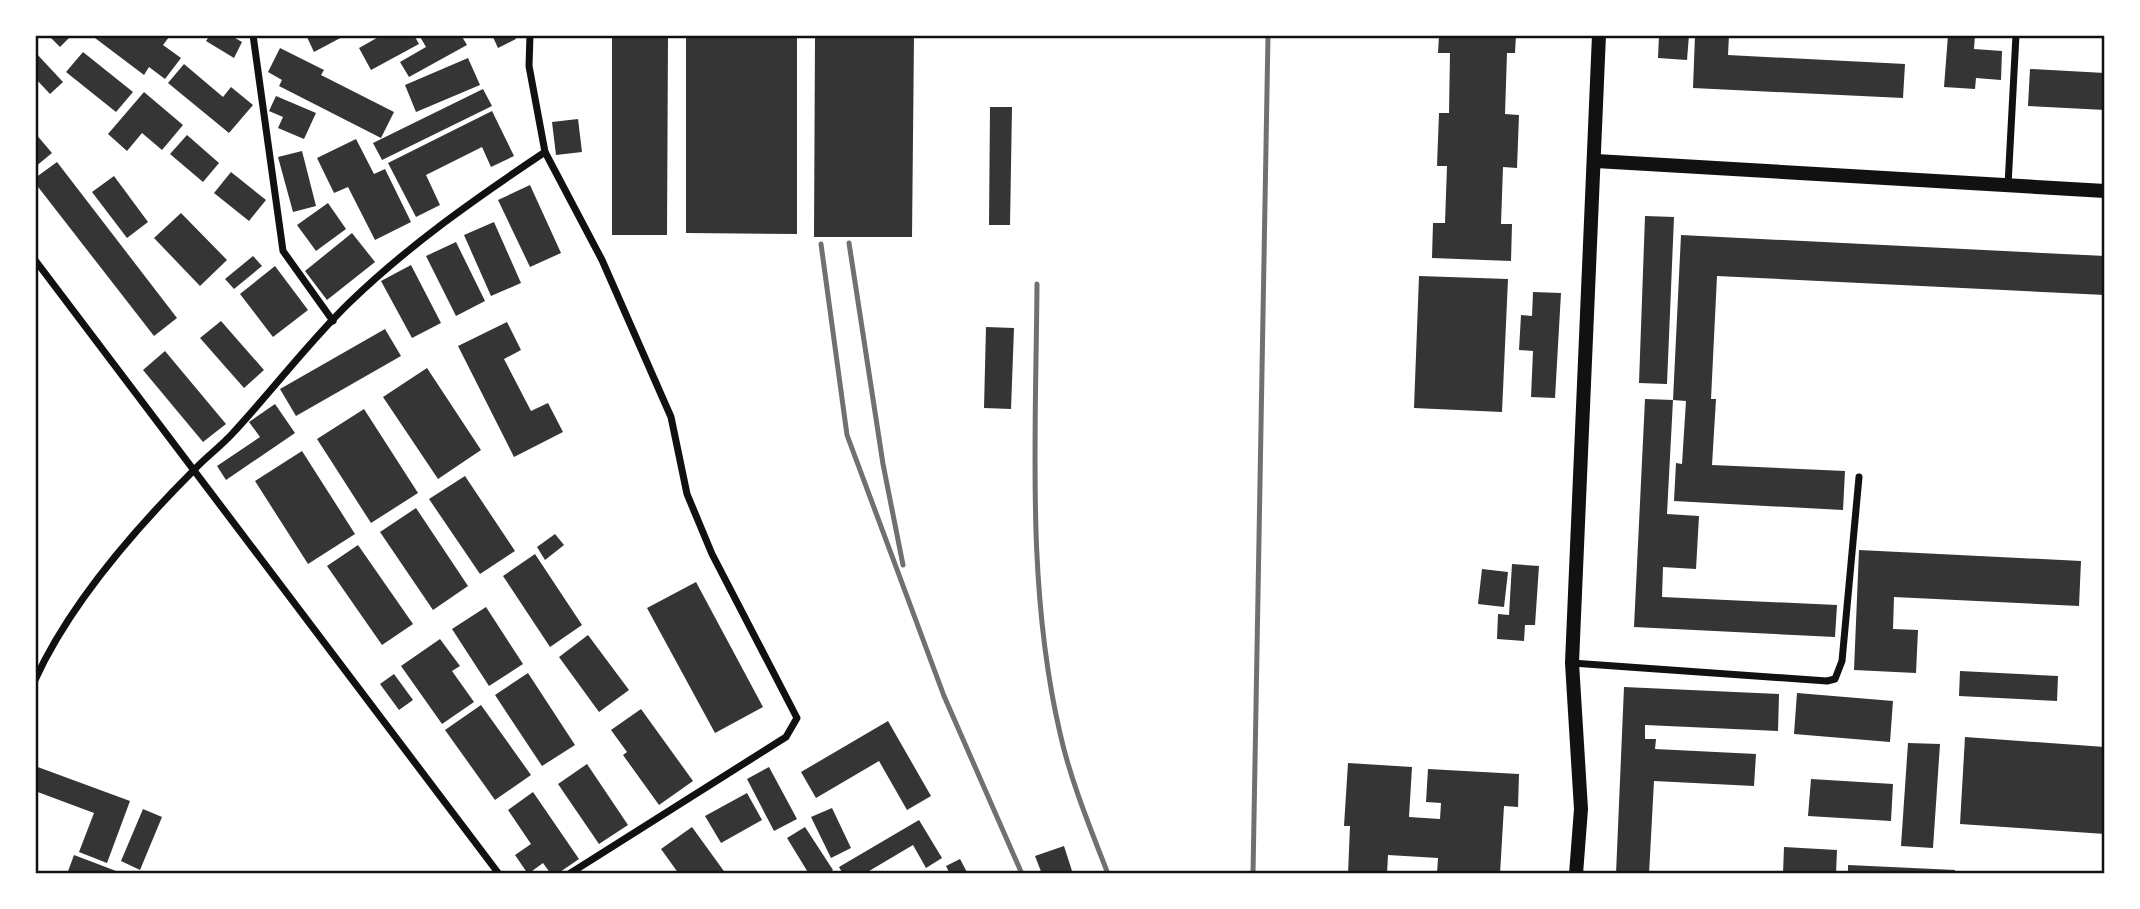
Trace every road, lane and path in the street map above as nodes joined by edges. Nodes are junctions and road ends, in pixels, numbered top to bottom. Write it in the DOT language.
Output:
graph roads {
  1 [pos="253,35"];
  2 [pos="530,35"];
  3 [pos="1599,35"];
  4 [pos="2016,35"];
  5 [pos="545,152"];
  6 [pos="1596,161"];
  7 [pos="2008,185"];
  8 [pos="2105,191"];
  9 [pos="35,260"];
  10 [pos="333,321"];
  11 [pos="193,471"];
  12 [pos="1859,477"];
  13 [pos="1572,663"];
  14 [pos="35,680"];
  15 [pos="499,874"];
  16 [pos="569,874"];
  17 [pos="1576,874"];
  1 -- 10 [label="street"];
  2 -- 5 [label="street"];
  3 -- 6 [label="main road"];
  4 -- 7 [label="street"];
  5 -- 10 [label="street"];
  5 -- 16 [label="street"];
  6 -- 7 [label="main road"];
  6 -- 13 [label="main road"];
  7 -- 8 [label="main road"];
  9 -- 11 [label="street"];
  10 -- 11 [label="street"];
  11 -- 14 [label="street"];
  11 -- 15 [label="street"];
  12 -- 13 [label="street"];
  13 -- 17 [label="main road"];
}
